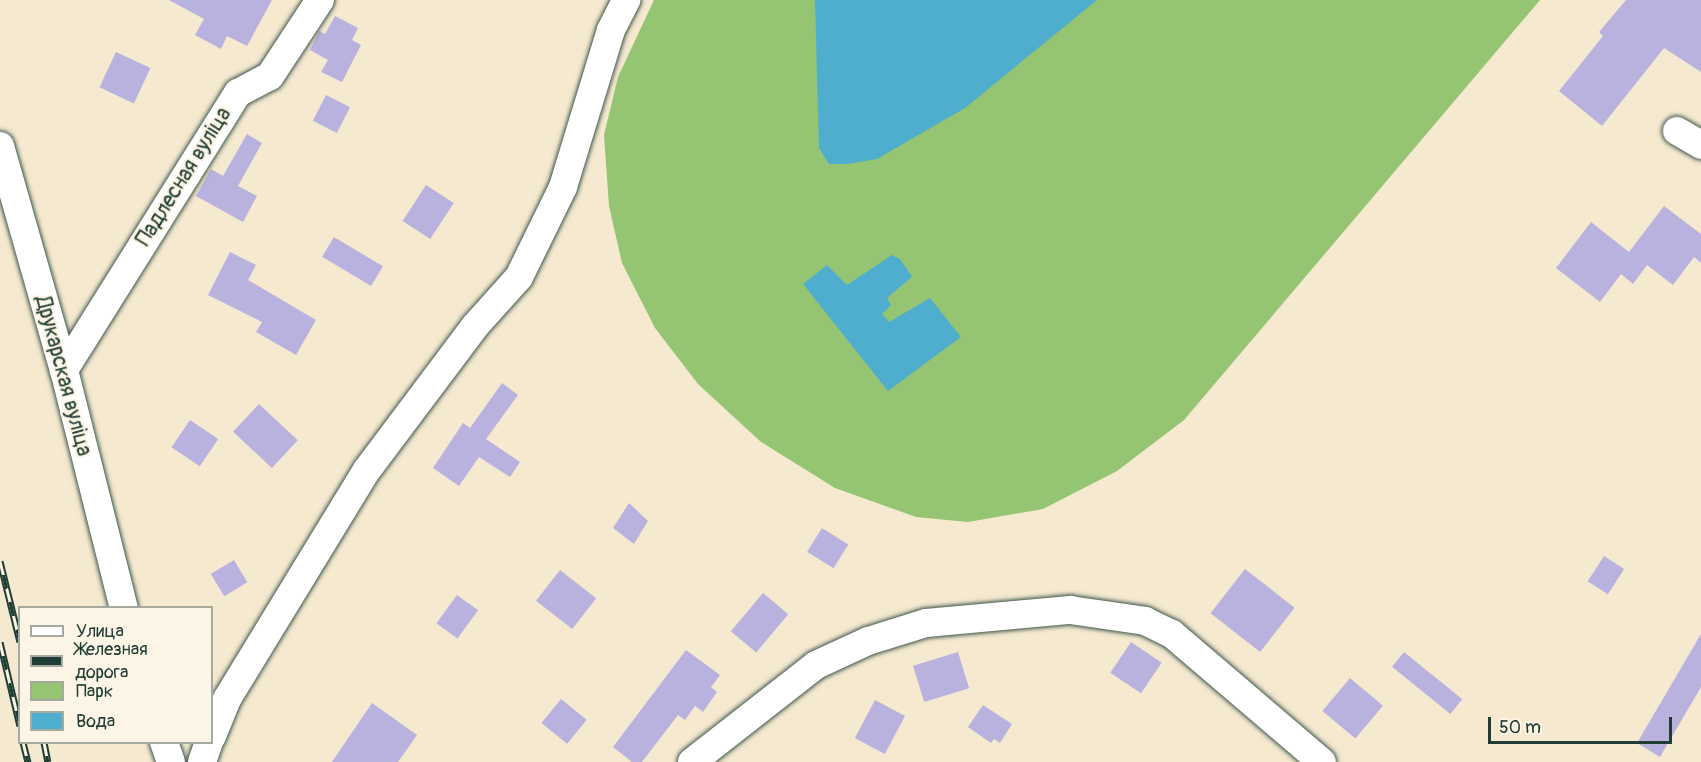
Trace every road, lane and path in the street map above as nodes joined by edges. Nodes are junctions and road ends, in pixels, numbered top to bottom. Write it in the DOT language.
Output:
graph roads {
  1 [pos="320,0"];
  2 [pos="626,0"];
  3 [pos="1677,130"];
  4 [pos="1701,145"];
  5 [pos="0,146"];
  6 [pos="64,370"];
  7 [pos="123,606"];
  8 [pos="213,734"];
  9 [pos="165,744"];
  10 [pos="207,744"];
  11 [pos="171,762"];
  12 [pos="202,762"];
  13 [pos="692,762"];
  14 [pos="1322,762"];
  1 -- 6 [label="street, Падлесная вуліца"];
  2 -- 8 [label="street"];
  3 -- 4 [label="street"];
  5 -- 6 [label="street, Друкарская вуліца"];
  6 -- 7 [label="street, Друкарская вуліца"];
  9 -- 11 [label="street"];
  10 -- 12 [label="street"];
  13 -- 14 [label="street"];
}
